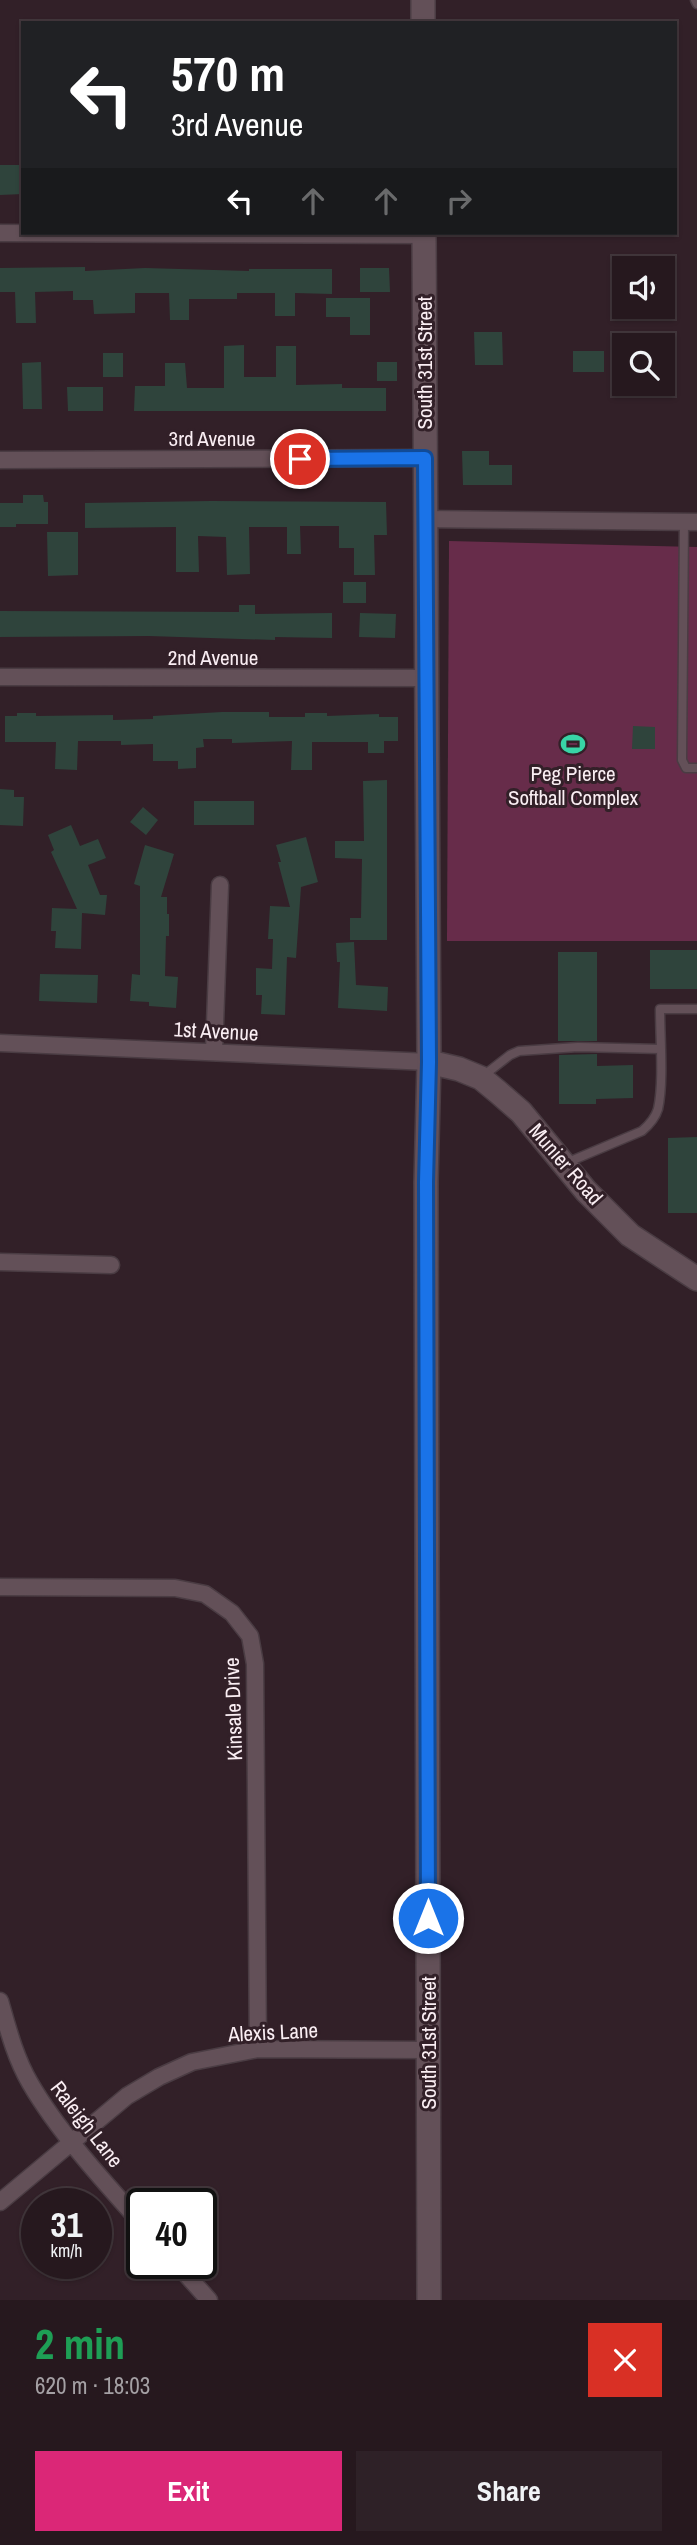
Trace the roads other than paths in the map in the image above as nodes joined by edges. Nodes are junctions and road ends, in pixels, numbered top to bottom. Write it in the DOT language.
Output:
graph roads {
  1 [pos="423,0"];
  2 [pos="423,21"];
  3 [pos="0,233"];
  4 [pos="21,233"];
  5 [pos="424,235"];
  6 [pos="425,458"];
  7 [pos="0,460"];
  8 [pos="425,519"];
  9 [pos="690,522"];
  10 [pos="0,677"];
  11 [pos="425,678"];
  12 [pos="697,768"];
  13 [pos="220,885"];
  14 [pos="697,1009"];
  15 [pos="0,1043"];
  16 [pos="660,1049"];
  17 [pos="214,1052"];
  18 [pos="429,1062"];
  19 [pos="481,1078"];
  20 [pos="563,1165"];
  21 [pos="0,1262"];
  22 [pos="111,1265"];
  23 [pos="697,1279"];
  24 [pos="0,1587"];
  25 [pos="0,2001"];
  26 [pos="258,2049"];
  27 [pos="428,2050"];
  28 [pos="73,2142"];
  29 [pos="0,2202"];
  30 [pos="126,2205"];
  31 [pos="190,2279"];
  32 [pos="209,2300"];
  33 [pos="429,2300"];
  1 -- 2 [label="street"];
  3 -- 4 [label="street"];
  5 -- 6 [label="street, South 31st Street"];
  6 -- 7 [label="street, 3rd Avenue"];
  6 -- 8 [label="street, South 31st Street"];
  8 -- 9 [label="street"];
  8 -- 11 [label="street, South 31st Street"];
  9 -- 12 [label="lane"];
  10 -- 11 [label="street, 2nd Avenue"];
  11 -- 18 [label="street, South 31st Street"];
  13 -- 17 [label="street"];
  14 -- 16 [label="lane"];
  15 -- 17 [label="street, 1st Avenue"];
  16 -- 19 [label="lane"];
  16 -- 20 [label="lane"];
  17 -- 18 [label="street, 1st Avenue"];
  18 -- 19 [label="street, Munier Road"];
  18 -- 27 [label="street, South 31st Street"];
  19 -- 20 [label="street, Munier Road"];
  20 -- 23 [label="street, Munier Road"];
  21 -- 22 [label="street"];
  24 -- 26 [label="street, Kinsale Drive"];
  25 -- 28 [label="street, Raleigh Lane"];
  26 -- 27 [label="street, Alexis Lane"];
  26 -- 28 [label="street, Alexis Lane"];
  27 -- 33 [label="street, South 31st Street"];
  28 -- 29 [label="street, Alexis Lane"];
  28 -- 30 [label="street, Raleigh Lane"];
  31 -- 32 [label="street"];
}
